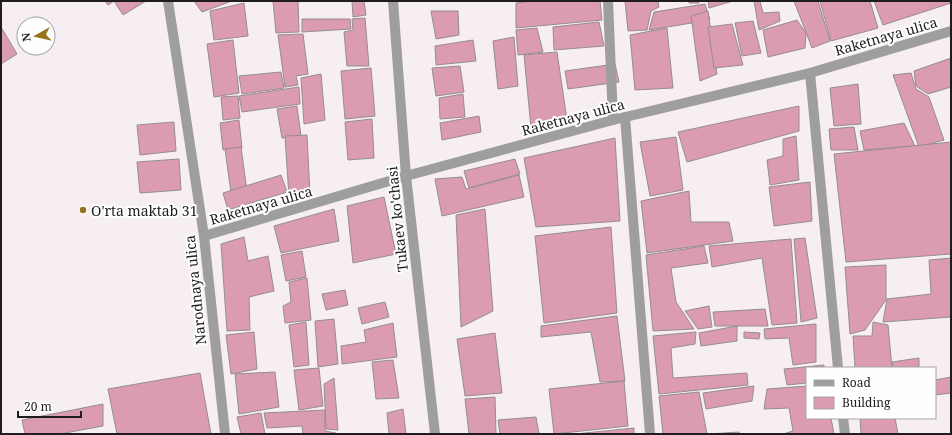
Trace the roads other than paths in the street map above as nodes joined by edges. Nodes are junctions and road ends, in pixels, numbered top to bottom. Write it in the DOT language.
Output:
graph roads {
  1 [pos="168,1"];
  2 [pos="393,1"];
  3 [pos="608,1"];
  4 [pos="951,31"];
  5 [pos="810,73"];
  6 [pos="625,117"];
  7 [pos="613,120"];
  8 [pos="406,176"];
  9 [pos="204,236"];
  10 [pos="838,367"];
  11 [pos="843,419"];
  12 [pos="225,434"];
  13 [pos="435,434"];
  14 [pos="650,434"];
  15 [pos="845,434"];
  1 -- 9 [label="street, Narodnaya ulica"];
  2 -- 8 [label="street, Tukaev ko'chasi"];
  3 -- 7 [label="street"];
  4 -- 5 [label="street, Raketnaya ulica"];
  5 -- 6 [label="street, Raketnaya ulica"];
  5 -- 10 [label="street"];
  6 -- 7 [label="street, Raketnaya ulica"];
  6 -- 14 [label="street"];
  7 -- 8 [label="street, Raketnaya ulica"];
  8 -- 9 [label="street, Raketnaya ulica"];
  8 -- 13 [label="street, Tukaev ko'chasi"];
  9 -- 12 [label="street, Narodnaya ulica"];
  11 -- 15 [label="street"];
}
